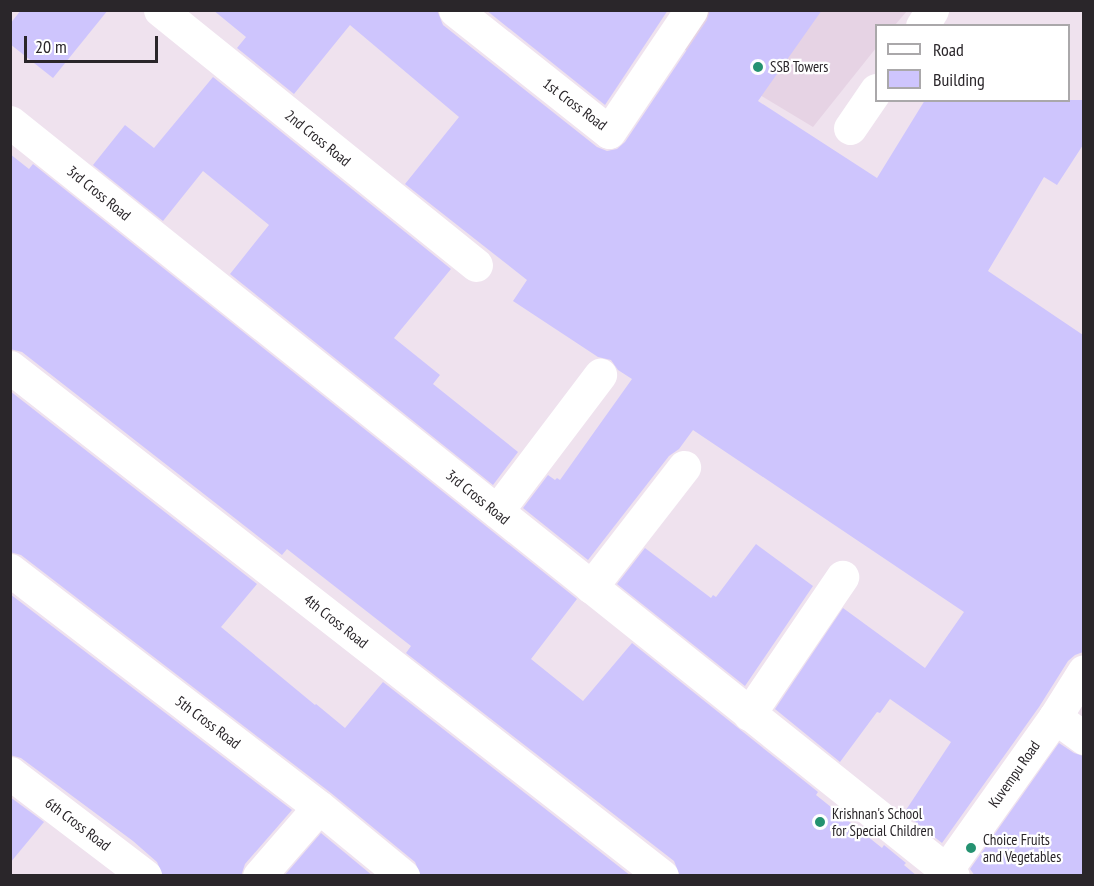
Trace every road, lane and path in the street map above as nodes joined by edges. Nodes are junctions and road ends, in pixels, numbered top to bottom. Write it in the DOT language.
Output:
graph roads {
  1 [pos="160,10"];
  2 [pos="455,10"];
  3 [pos="691,10"];
  4 [pos="932,10"];
  5 [pos="923,24"];
  6 [pos="875,91"];
  7 [pos="10,122"];
  8 [pos="850,128"];
  9 [pos="476,265"];
  10 [pos="10,367"];
  11 [pos="600,375"];
  12 [pos="684,467"];
  13 [pos="497,511"];
  14 [pos="10,570"];
  15 [pos="842,577"];
  16 [pos="591,587"];
  17 [pos="1083,671"];
  18 [pos="749,714"];
  19 [pos="1055,717"];
  20 [pos="1083,738"];
  21 [pos="10,773"];
  22 [pos="319,807"];
  23 [pos="947,874"];
  24 [pos="145,876"];
  25 [pos="259,876"];
  26 [pos="403,876"];
  27 [pos="662,876"];
  1 -- 9 [label="street, 2nd Cross Road"];
  2 -- 3 [label="street, 1st Cross Road"];
  4 -- 5 [label="street"];
  6 -- 8 [label="street"];
  7 -- 13 [label="street, 3rd Cross Road"];
  10 -- 27 [label="street, 4th Cross Road"];
  11 -- 13 [label="street"];
  12 -- 16 [label="street"];
  13 -- 16 [label="street, 3rd Cross Road"];
  14 -- 22 [label="street, 5th Cross Road"];
  15 -- 18 [label="street"];
  16 -- 18 [label="street, 3rd Cross Road"];
  17 -- 19 [label="street, Kuvempu Road"];
  18 -- 23 [label="street, 3rd Cross Road"];
  19 -- 20 [label="street"];
  19 -- 23 [label="street, Kuvempu Road"];
  21 -- 24 [label="street, 6th Cross Road"];
  22 -- 25 [label="street"];
  22 -- 26 [label="street, 5th Cross Road"];
}
